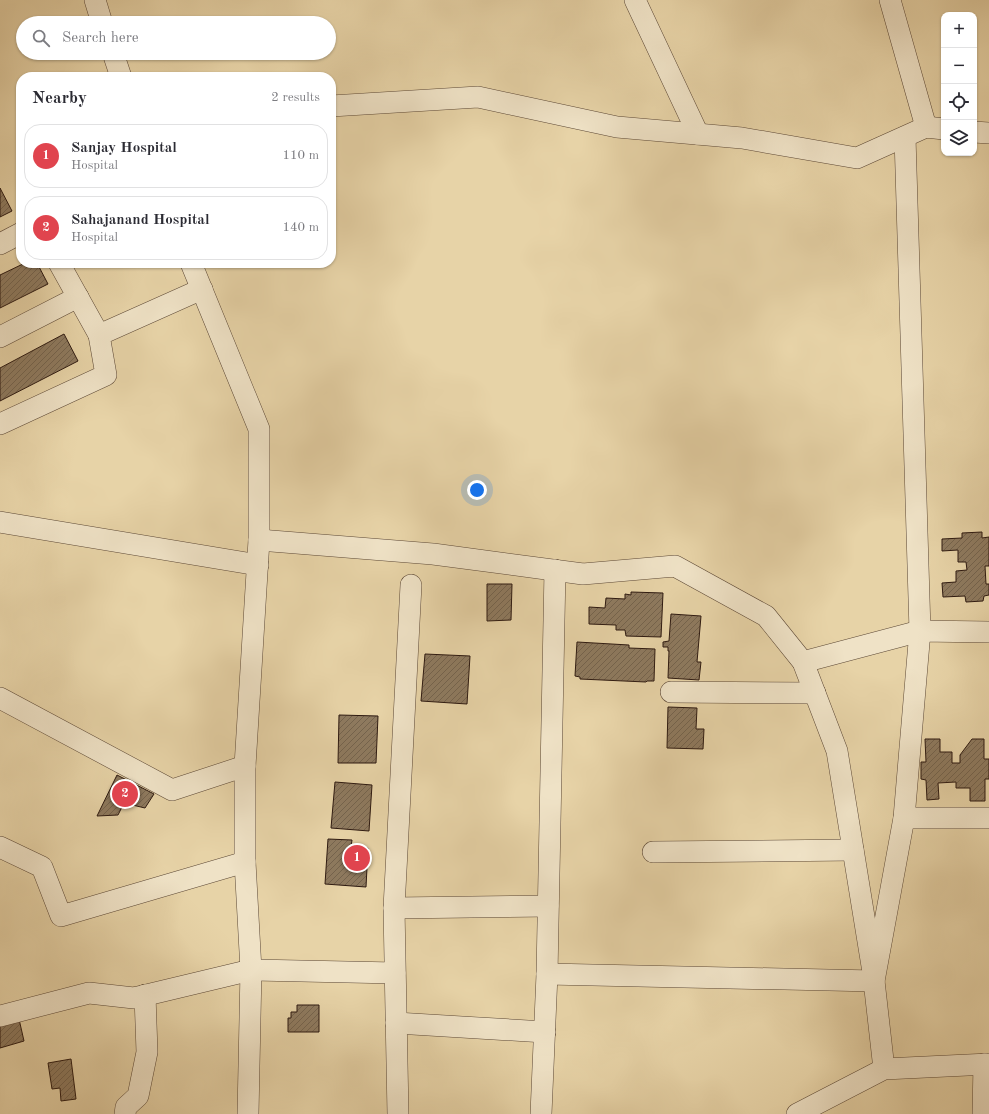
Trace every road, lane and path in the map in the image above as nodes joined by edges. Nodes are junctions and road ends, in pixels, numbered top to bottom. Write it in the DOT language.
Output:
graph roads {
  1 [pos="94,0"];
  2 [pos="636,0"];
  3 [pos="890,0"];
  4 [pos="100,16"];
  5 [pos="115,60"];
  6 [pos="119,72"];
  7 [pos="336,106"];
  8 [pos="935,128"];
  9 [pos="977,132"];
  10 [pos="989,133"];
  11 [pos="698,134"];
  12 [pos="905,136"];
  13 [pos="16,236"];
  14 [pos="0,244"];
  15 [pos="62,268"];
  16 [pos="193,268"];
  17 [pos="202,289"];
  18 [pos="78,297"];
  19 [pos="99,335"];
  20 [pos="0,337"];
  21 [pos="0,424"];
  22 [pos="0,522"];
  23 [pos="259,540"];
  24 [pos="258,565"];
  25 [pos="555,570"];
  26 [pos="411,585"];
  27 [pos="920,632"];
  28 [pos="989,632"];
  29 [pos="803,662"];
  30 [pos="671,692"];
  31 [pos="815,693"];
  32 [pos="0,698"];
  33 [pos="245,766"];
  34 [pos="904,818"];
  35 [pos="989,818"];
  36 [pos="0,847"];
  37 [pos="853,850"];
  38 [pos="653,852"];
  39 [pos="245,862"];
  40 [pos="548,906"];
  41 [pos="394,908"];
  42 [pos="251,970"];
  43 [pos="395,973"];
  44 [pos="547,974"];
  45 [pos="874,982"];
  46 [pos="145,995"];
  47 [pos="0,1016"];
  48 [pos="396,1023"];
  49 [pos="544,1032"];
  50 [pos="987,1064"];
  51 [pos="884,1069"];
  52 [pos="125,1114"];
  53 [pos="248,1114"];
  54 [pos="398,1114"];
  55 [pos="542,1114"];
  56 [pos="797,1114"];
  57 [pos="983,1114"];
  1 -- 4 [label="street"];
  2 -- 11 [label="street"];
  3 -- 8 [label="street"];
  5 -- 6 [label="street"];
  7 -- 11 [label="street"];
  8 -- 12 [label="street"];
  9 -- 10 [label="street"];
  11 -- 12 [label="street"];
  12 -- 27 [label="street"];
  13 -- 14 [label="street"];
  15 -- 18 [label="street"];
  16 -- 17 [label="street"];
  17 -- 19 [label="street"];
  17 -- 23 [label="street"];
  18 -- 19 [label="street"];
  18 -- 20 [label="street"];
  19 -- 21 [label="street"];
  22 -- 24 [label="street"];
  23 -- 24 [label="street"];
  23 -- 25 [label="street"];
  24 -- 33 [label="street"];
  25 -- 29 [label="street"];
  25 -- 40 [label="street"];
  26 -- 41 [label="street"];
  27 -- 28 [label="street"];
  27 -- 29 [label="street"];
  27 -- 34 [label="street"];
  29 -- 31 [label="street"];
  30 -- 31 [label="street"];
  31 -- 37 [label="street"];
  32 -- 33 [label="street"];
  33 -- 39 [label="street"];
  34 -- 35 [label="street"];
  34 -- 45 [label="street"];
  36 -- 39 [label="street"];
  37 -- 38 [label="street"];
  37 -- 45 [label="street"];
  39 -- 42 [label="street"];
  40 -- 41 [label="street"];
  40 -- 44 [label="street"];
  41 -- 43 [label="street"];
  42 -- 43 [label="street"];
  42 -- 46 [label="street"];
  42 -- 53 [label="street"];
  43 -- 48 [label="street"];
  44 -- 45 [label="street"];
  44 -- 49 [label="street"];
  45 -- 51 [label="street"];
  46 -- 47 [label="street"];
  46 -- 52 [label="street"];
  48 -- 49 [label="street"];
  48 -- 54 [label="street"];
  49 -- 55 [label="street"];
  50 -- 51 [label="street"];
  50 -- 57 [label="street"];
  51 -- 56 [label="street"];
}
